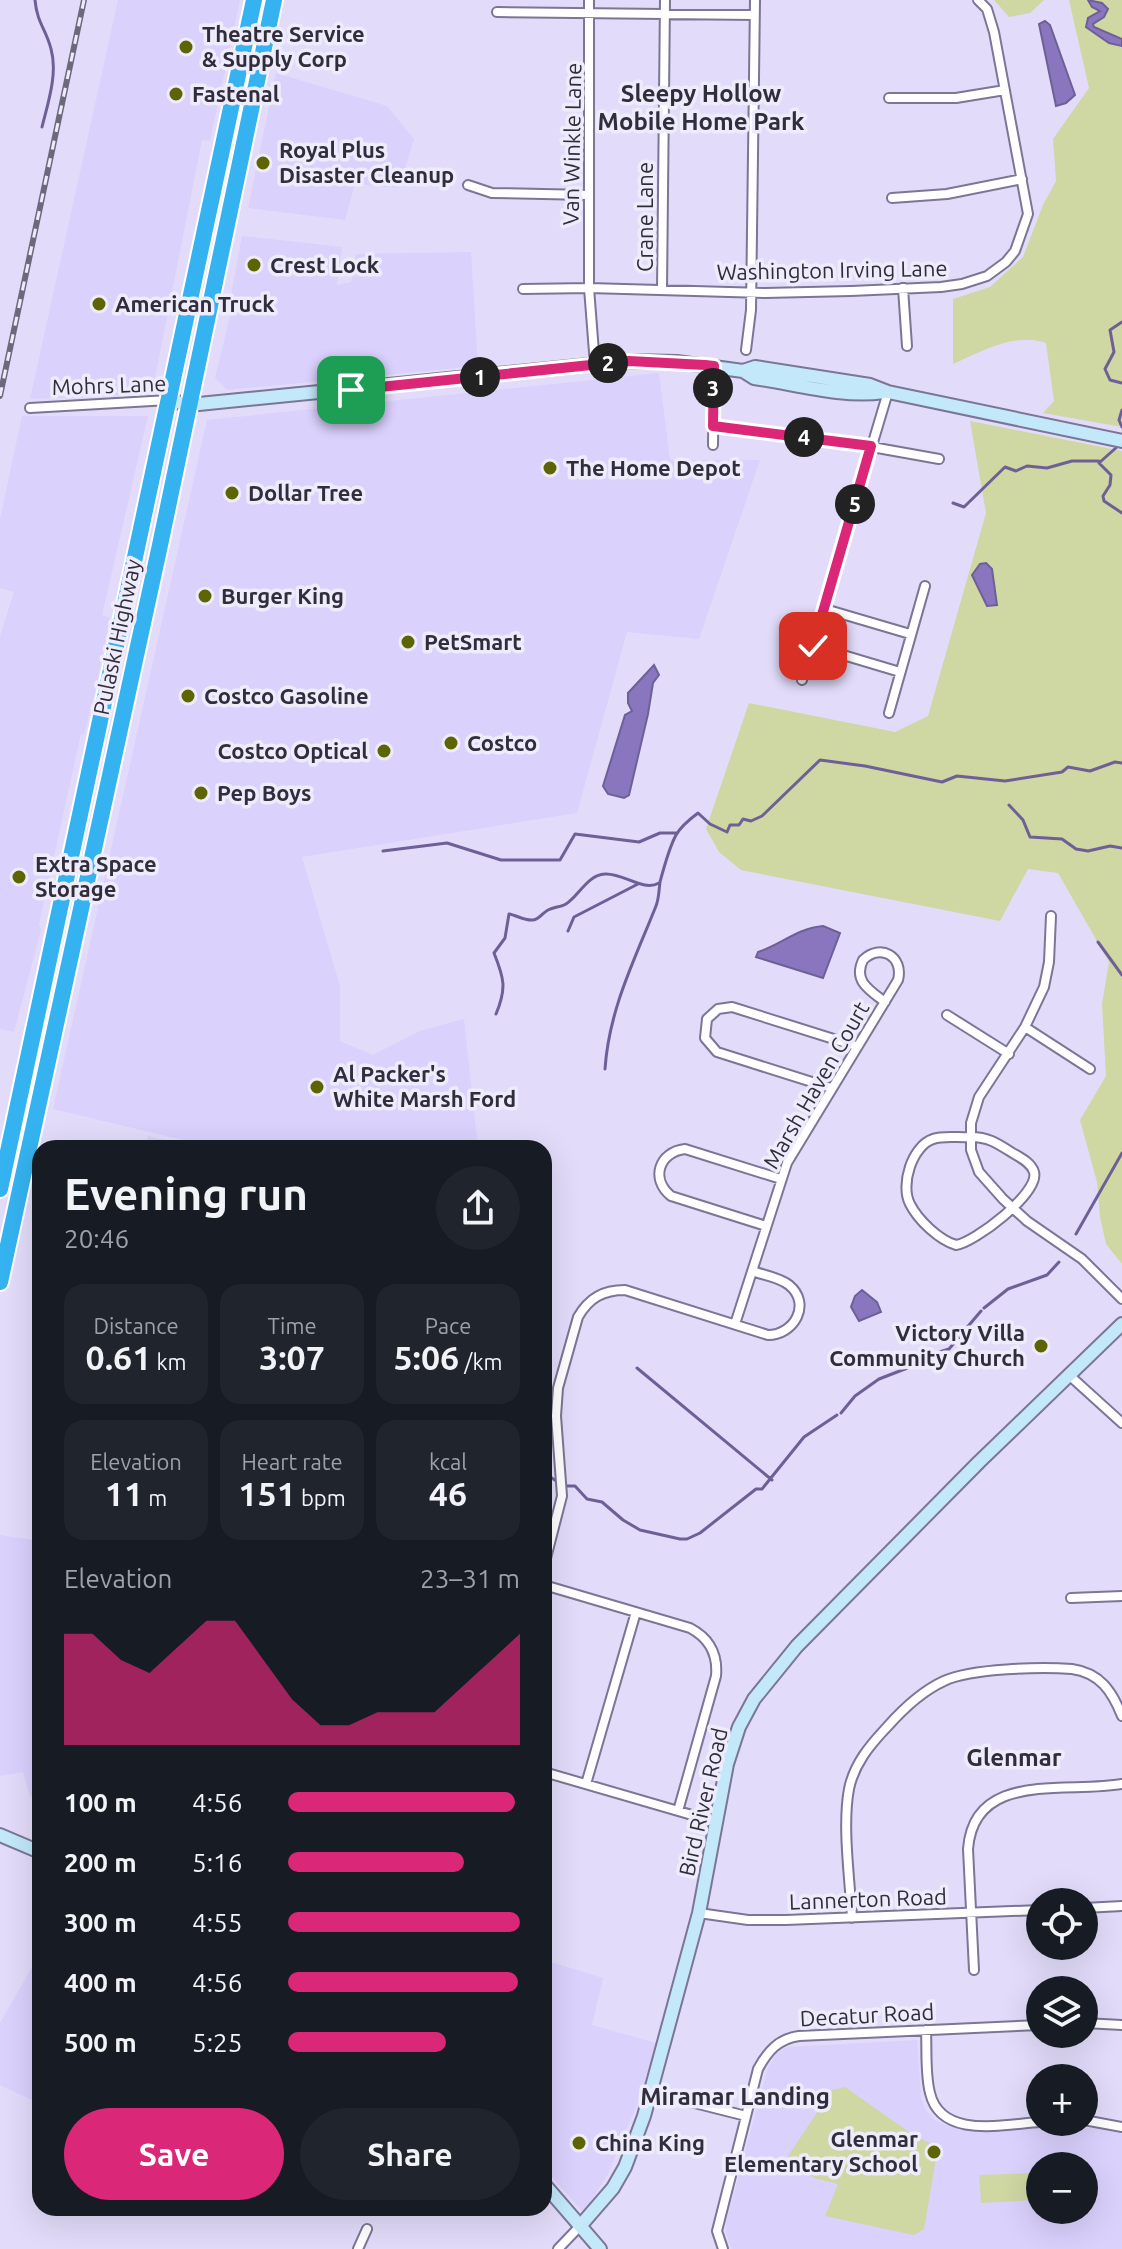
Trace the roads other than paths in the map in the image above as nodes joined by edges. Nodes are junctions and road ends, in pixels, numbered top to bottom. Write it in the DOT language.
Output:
graph roads {
  1 [pos="254,0"];
  2 [pos="274,0"];
  3 [pos="589,0"];
  4 [pos="665,0"];
  5 [pos="755,0"];
  6 [pos="978,0"];
  7 [pos="497,12"];
  8 [pos="589,13"];
  9 [pos="664,14"];
  10 [pos="754,15"];
  11 [pos="1005,90"];
  12 [pos="889,98"];
  13 [pos="1022,179"];
  14 [pos="468,185"];
  15 [pos="589,195"];
  16 [pos="892,198"];
  17 [pos="589,288"];
  18 [pos="903,288"];
  19 [pos="523,289"];
  20 [pos="662,290"];
  21 [pos="752,292"];
  22 [pos="907,346"];
  23 [pos="746,350"];
  24 [pos="595,365"];
  25 [pos="714,366"];
  26 [pos="888,392"];
  27 [pos="169,400"];
  28 [pos="189,405"];
  29 [pos="30,408"];
  30 [pos="713,426"];
  31 [pos="1122,441"];
  32 [pos="713,445"];
  33 [pos="871,446"];
  34 [pos="939,459"];
  35 [pos="925,586"];
  36 [pos="825,609"];
  37 [pos="910,634"];
  38 [pos="813,646"];
  39 [pos="900,672"];
  40 [pos="802,680"];
  41 [pos="889,713"];
  42 [pos="1051,916"];
  43 [pos="885,1002"];
  44 [pos="947,1015"];
  45 [pos="1025,1027"];
  46 [pos="856,1046"];
  47 [pos="1009,1054"];
  48 [pos="1090,1069"];
  49 [pos="831,1088"];
  50 [pos="971,1137"];
  51 [pos="781,1179"];
  52 [pos="0,1189"];
  53 [pos="1012,1207"];
  54 [pos="766,1226"];
  55 [pos="752,1271"];
  56 [pos="0,1282"];
  57 [pos="1122,1299"];
  58 [pos="735,1324"];
  59 [pos="1122,1324"];
  60 [pos="1069,1375"];
  61 [pos="1122,1423"];
  62 [pos="552,1535"];
  63 [pos="552,1587"];
  64 [pos="1122,1596"];
  65 [pos="1071,1598"];
  66 [pos="636,1612"];
  67 [pos="1122,1716"];
  68 [pos="552,1774"];
  69 [pos="586,1784"];
  70 [pos="1122,1784"];
  71 [pos="678,1811"];
  72 [pos="716,1822"];
  73 [pos="0,1835"];
  74 [pos="32,1849"];
  75 [pos="1122,1906"];
  76 [pos="1098,1907"];
  77 [pos="1026,1911"];
  78 [pos="699,1913"];
  79 [pos="971,1913"];
  80 [pos="852,1918"];
  81 [pos="974,1970"];
  82 [pos="1098,2024"];
  83 [pos="1122,2025"];
  84 [pos="1026,2026"];
  85 [pos="926,2030"];
  86 [pos="651,2092"];
  87 [pos="746,2116"];
  88 [pos="1026,2123"];
  89 [pos="1098,2123"];
  90 [pos="1122,2127"];
  91 [pos="552,2193"];
  92 [pos="581,2225"];
  93 [pos="367,2229"];
  94 [pos="358,2249"];
  95 [pos="558,2249"];
  96 [pos="600,2249"];
  97 [pos="723,2249"];
  1 -- 27 [label="highway, Pulaski Highway"];
  2 -- 28 [label="highway, Pulaski Highway"];
  3 -- 8 [label="street, Van Winkle Lane"];
  4 -- 9 [label="street, Crane Lane"];
  5 -- 10 [label="street"];
  6 -- 11 [label="street, Washington Irving Lane"];
  7 -- 8 [label="street"];
  8 -- 9 [label="street"];
  8 -- 15 [label="street, Van Winkle Lane"];
  9 -- 10 [label="street"];
  9 -- 20 [label="street, Crane Lane"];
  10 -- 21 [label="street"];
  11 -- 12 [label="street"];
  11 -- 13 [label="street, Washington Irving Lane"];
  13 -- 16 [label="street"];
  13 -- 18 [label="street, Washington Irving Lane"];
  14 -- 15 [label="street"];
  15 -- 17 [label="street, Van Winkle Lane"];
  17 -- 19 [label="street, Washington Irving Lane"];
  17 -- 20 [label="street, Washington Irving Lane"];
  17 -- 24 [label="street, Van Winkle Lane"];
  18 -- 21 [label="street, Washington Irving Lane"];
  18 -- 22 [label="street"];
  20 -- 21 [label="street, Washington Irving Lane"];
  21 -- 23 [label="street"];
  24 -- 25 [label="street, Mohrs Lane"];
  24 -- 28 [label="street, Mohrs Lane"];
  25 -- 26 [label="street, Mohrs Lane"];
  25 -- 30 [label="street"];
  26 -- 31 [label="street, Mohrs Lane"];
  26 -- 33 [label="street"];
  27 -- 28 [label="street, Mohrs Lane"];
  27 -- 29 [label="street, Mohrs Lane"];
  27 -- 52 [label="highway, Pulaski Highway"];
  28 -- 56 [label="highway, Pulaski Highway"];
  30 -- 32 [label="street"];
  30 -- 33 [label="street"];
  33 -- 34 [label="street"];
  33 -- 36 [label="street"];
  35 -- 37 [label="street"];
  36 -- 37 [label="street"];
  36 -- 38 [label="street"];
  37 -- 39 [label="street"];
  38 -- 39 [label="street"];
  38 -- 40 [label="street"];
  39 -- 41 [label="street"];
  42 -- 45 [label="street"];
  43 -- 43 [label="street, Marsh Haven Court"];
  43 -- 46 [label="street, Marsh Haven Court"];
  44 -- 47 [label="street"];
  45 -- 47 [label="street"];
  45 -- 48 [label="street"];
  46 -- 49 [label="street, Marsh Haven Court"];
  46 -- 49 [label="street"];
  47 -- 50 [label="street"];
  49 -- 51 [label="street, Marsh Haven Court"];
  50 -- 53 [label="street"];
  50 -- 53 [label="street"];
  50 -- 53 [label="street"];
  51 -- 54 [label="street, Marsh Haven Court"];
  51 -- 54 [label="street"];
  53 -- 57 [label="street"];
  54 -- 55 [label="street, Marsh Haven Court"];
  55 -- 58 [label="street, Marsh Haven Court"];
  55 -- 58 [label="street"];
  58 -- 62 [label="street"];
  59 -- 60 [label="street, Bird River Road"];
  60 -- 61 [label="street"];
  60 -- 72 [label="street, Bird River Road"];
  63 -- 66 [label="street"];
  64 -- 65 [label="street"];
  66 -- 69 [label="street"];
  66 -- 71 [label="street"];
  67 -- 80 [label="street"];
  68 -- 69 [label="street"];
  69 -- 71 [label="street"];
  70 -- 79 [label="street"];
  71 -- 72 [label="street"];
  72 -- 78 [label="street, Bird River Road"];
  73 -- 74 [label="street"];
  75 -- 76 [label="street"];
  77 -- 79 [label="street, Lannerton Road"];
  78 -- 80 [label="street, Lannerton Road"];
  78 -- 86 [label="street, Bird River Road"];
  79 -- 80 [label="street, Lannerton Road"];
  79 -- 81 [label="street"];
  82 -- 83 [label="street"];
  84 -- 85 [label="street, Decatur Road"];
  85 -- 87 [label="street, Decatur Road"];
  85 -- 88 [label="street"];
  86 -- 87 [label="street"];
  86 -- 92 [label="street, Bird River Road"];
  87 -- 97 [label="street, Decatur Road"];
  89 -- 90 [label="street"];
  91 -- 92 [label="street"];
  92 -- 95 [label="street"];
  92 -- 96 [label="street"];
  93 -- 94 [label="street"];
}
